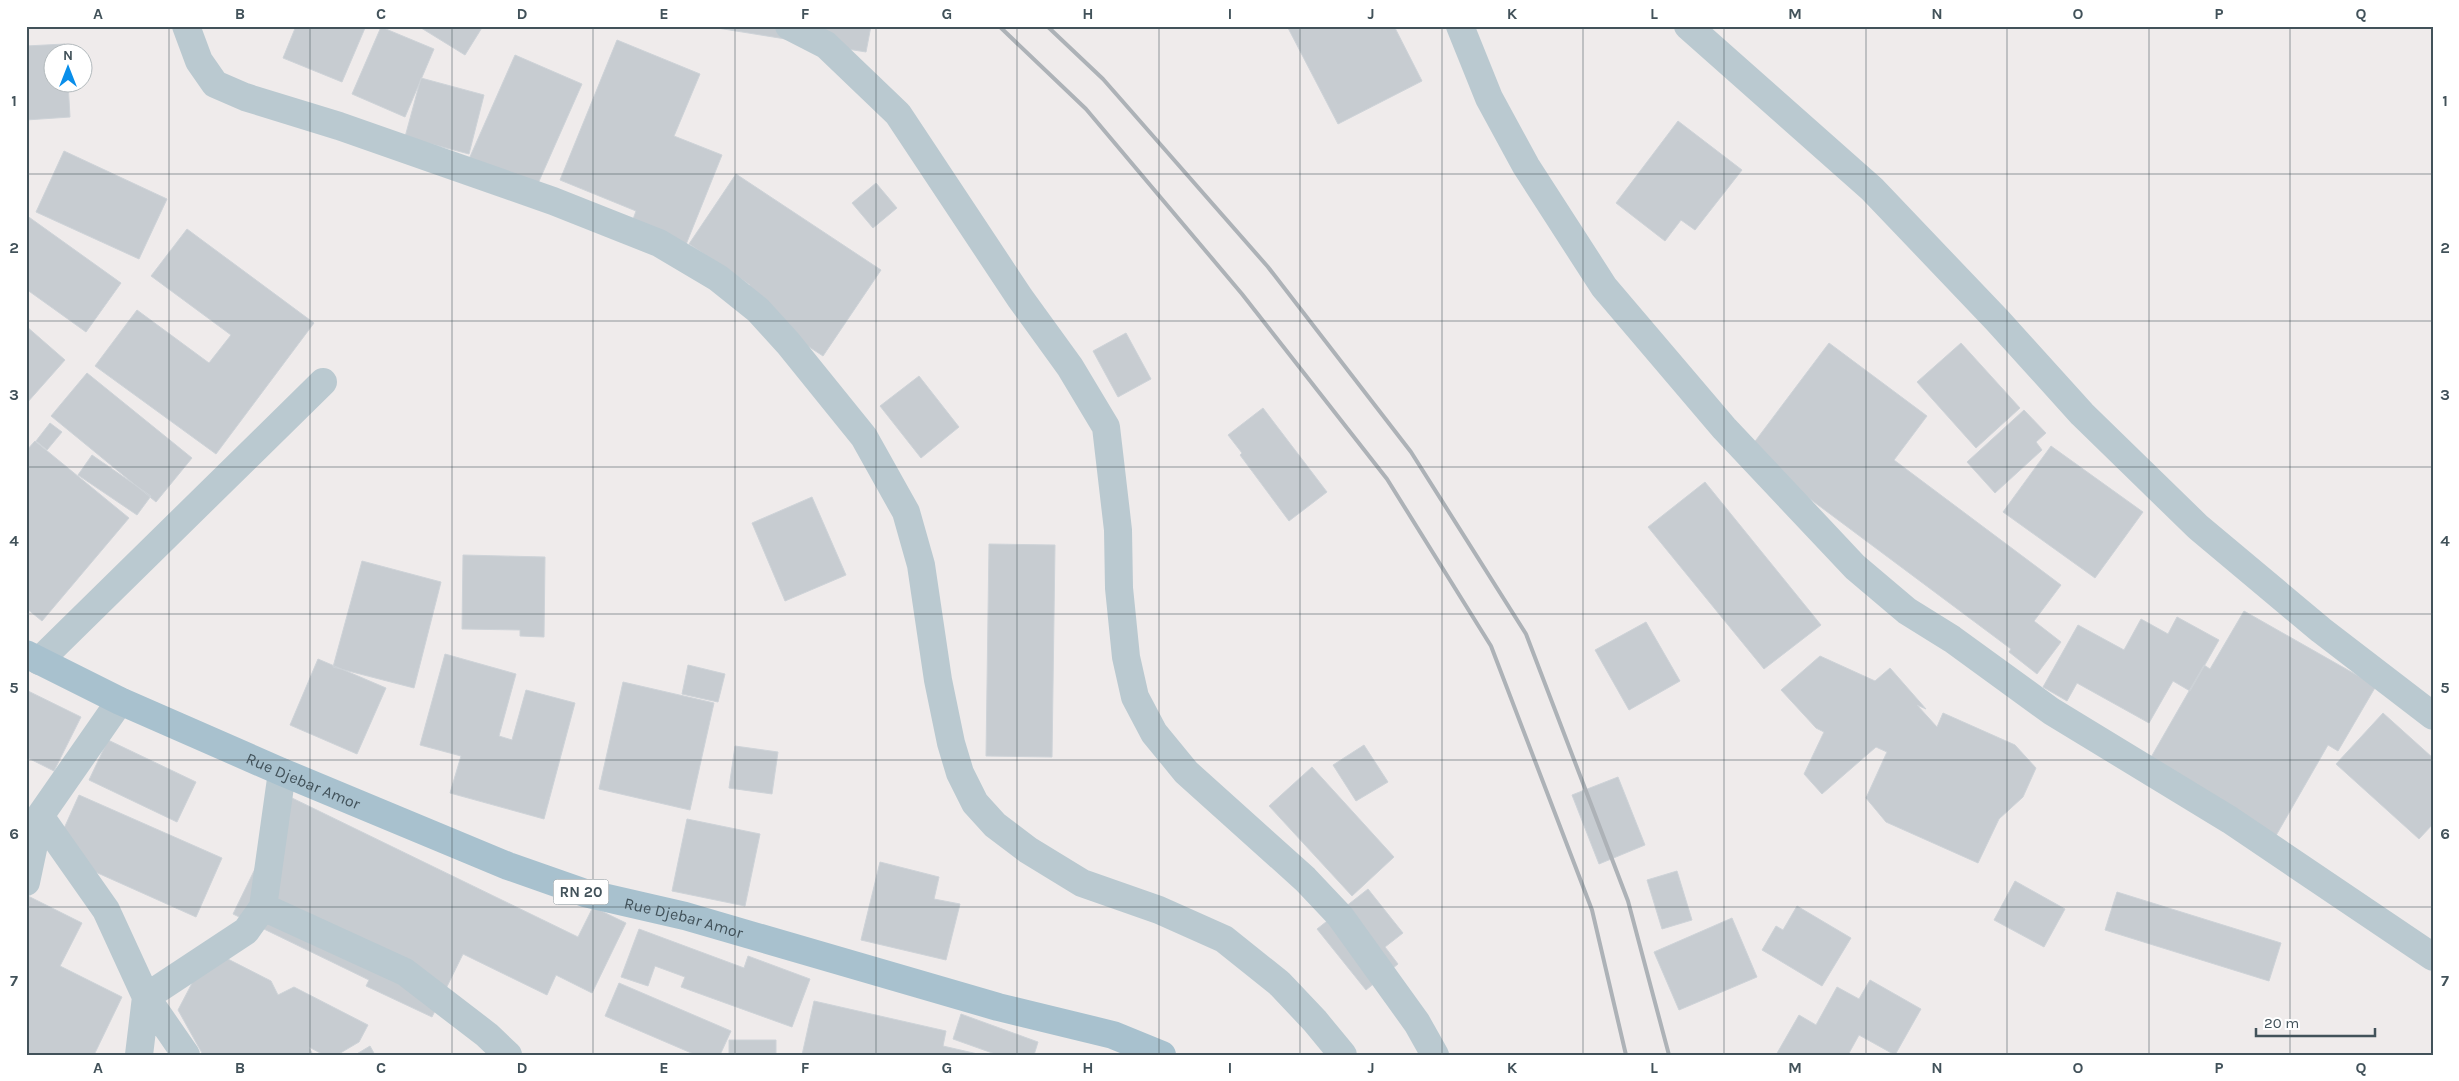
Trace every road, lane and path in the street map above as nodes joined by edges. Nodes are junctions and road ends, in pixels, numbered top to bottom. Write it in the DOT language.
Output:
graph roads {
  1 [pos="186,26"];
  2 [pos="789,26"];
  3 [pos="1460,26"];
  4 [pos="1688,26"];
  5 [pos="323,382"];
  6 [pos="32,658"];
  7 [pos="120,701"];
  8 [pos="2433,716"];
  9 [pos="282,772"];
  10 [pos="40,816"];
  11 [pos="26,882"];
  12 [pos="263,907"];
  13 [pos="2433,957"];
  14 [pos="146,997"];
  15 [pos="139,1055"];
  16 [pos="186,1055"];
  17 [pos="508,1055"];
  18 [pos="1162,1055"];
  19 [pos="1343,1055"];
  20 [pos="1435,1055"];
  1 -- 19 [label="street"];
  2 -- 20 [label="street"];
  3 -- 13 [label="street"];
  4 -- 8 [label="street"];
  5 -- 6 [label="street"];
  6 -- 7 [label="main road, Rue Djebar Amor / RN 20"];
  7 -- 9 [label="main road, Rue Djebar Amor / RN 20"];
  7 -- 10 [label="street"];
  9 -- 12 [label="street"];
  9 -- 18 [label="main road, Rue Djebar Amor / RN 20"];
  10 -- 11 [label="street"];
  10 -- 14 [label="street"];
  12 -- 14 [label="street"];
  12 -- 17 [label="street"];
  14 -- 15 [label="street"];
  14 -- 16 [label="street"];
}
